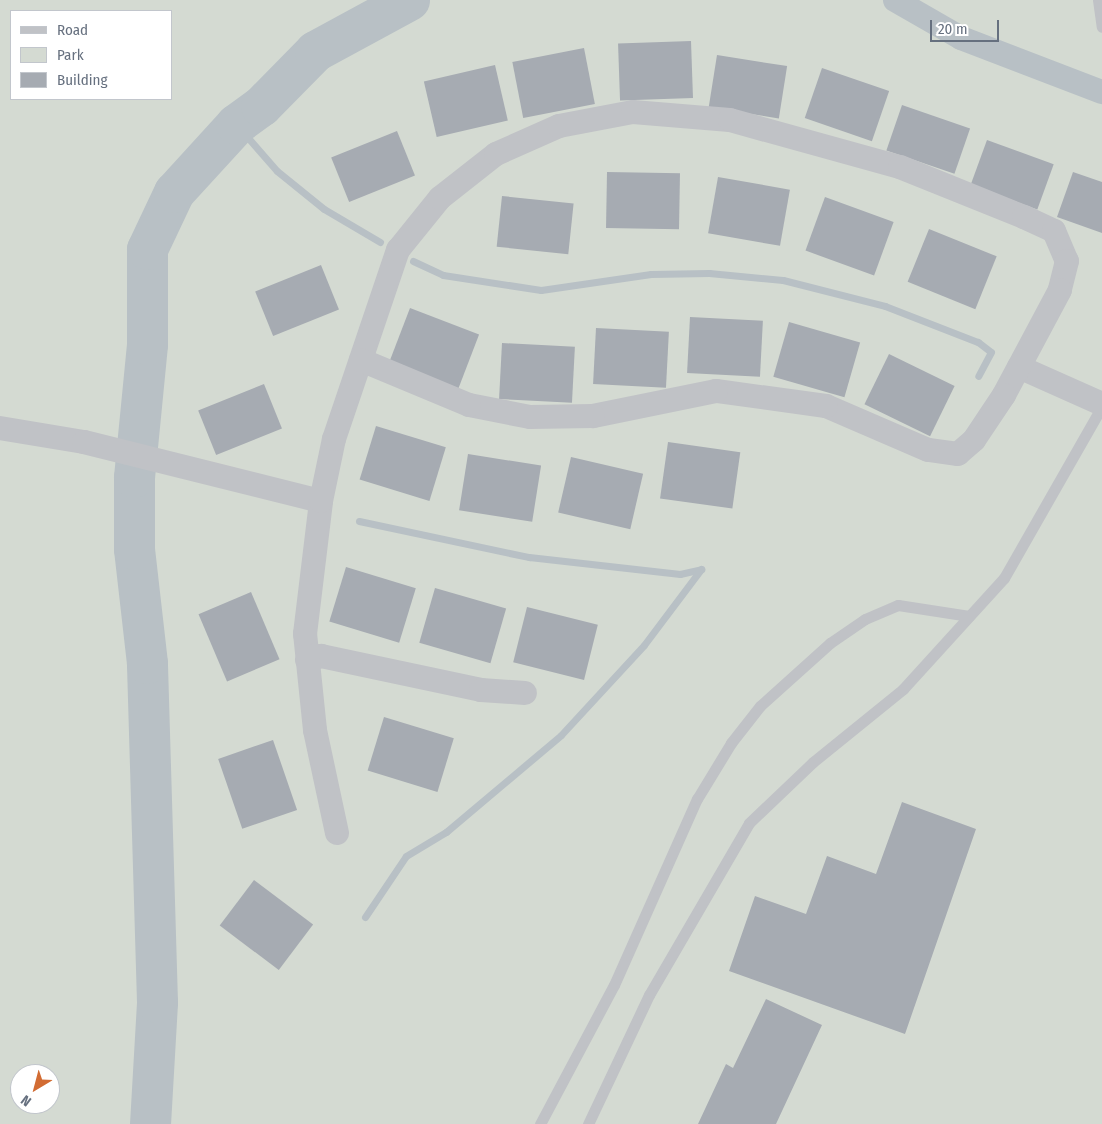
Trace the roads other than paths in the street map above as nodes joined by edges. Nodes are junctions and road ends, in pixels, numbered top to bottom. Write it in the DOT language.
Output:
graph roads {
  1 [pos="1098,0"];
  2 [pos="1102,27"];
  3 [pos="362,360"];
  4 [pos="1019,367"];
  5 [pos="1102,405"];
  6 [pos="0,428"];
  7 [pos="321,501"];
  8 [pos="969,616"];
  9 [pos="307,660"];
  10 [pos="524,693"];
  11 [pos="337,833"];
  12 [pos="540,1124"];
  13 [pos="588,1124"];
  1 -- 2 [label="lane"];
  3 -- 4 [label="street"];
  3 -- 4 [label="street"];
  3 -- 7 [label="street"];
  4 -- 5 [label="street"];
  5 -- 8 [label="lane"];
  6 -- 7 [label="street"];
  7 -- 9 [label="street"];
  8 -- 12 [label="lane"];
  8 -- 13 [label="lane"];
  9 -- 10 [label="street"];
  9 -- 11 [label="street"];
}
